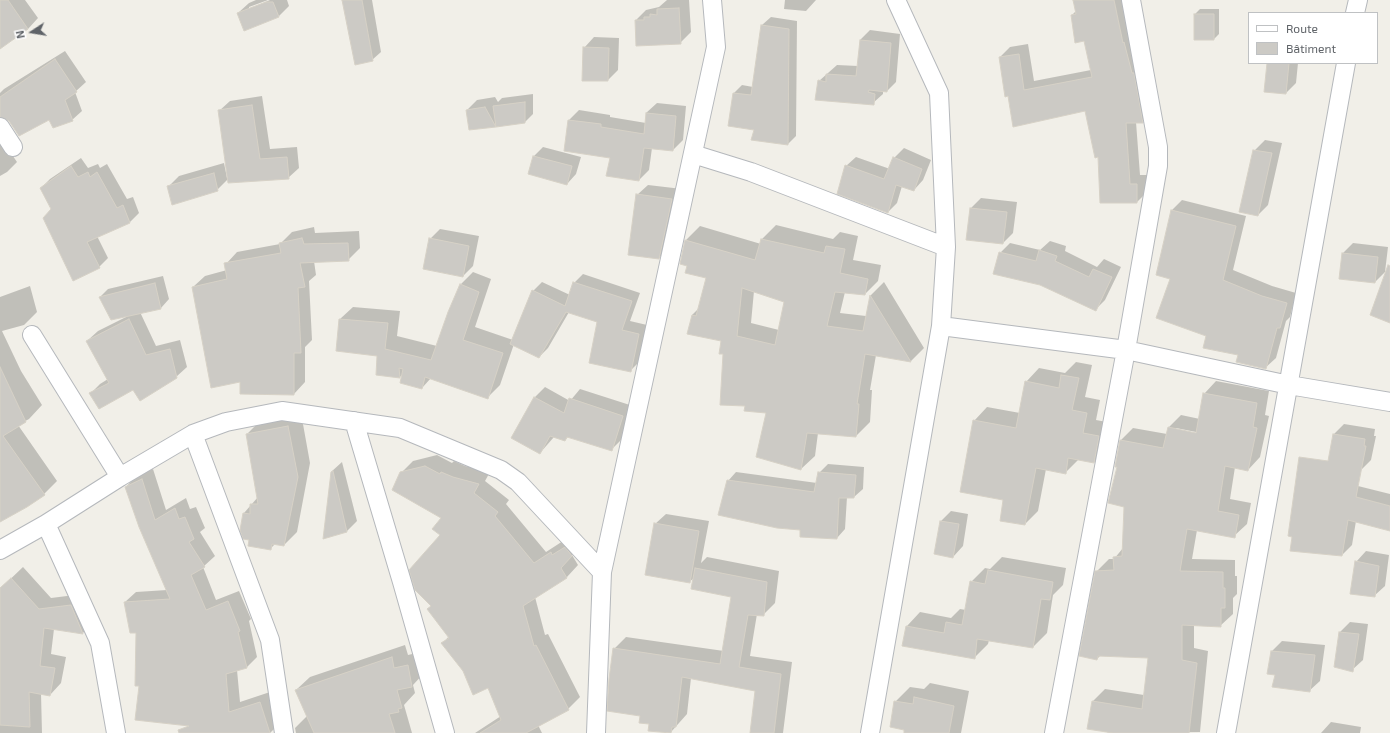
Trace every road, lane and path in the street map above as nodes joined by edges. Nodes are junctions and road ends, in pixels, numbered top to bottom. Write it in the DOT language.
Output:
graph roads {
  1 [pos="712,0"];
  2 [pos="896,0"];
  3 [pos="1131,0"];
  4 [pos="1358,0"];
  5 [pos="1355,12"];
  6 [pos="1346,64"];
  7 [pos="0,127"];
  8 [pos="13,146"];
  9 [pos="693,154"];
  10 [pos="946,247"];
  11 [pos="941,326"];
  12 [pos="32,335"];
  13 [pos="1126,350"];
  14 [pos="1289,384"];
  15 [pos="1390,402"];
  16 [pos="354,421"];
  17 [pos="193,434"];
  18 [pos="120,477"];
  19 [pos="46,524"];
  20 [pos="0,550"];
  21 [pos="602,572"];
  22 [pos="116,733"];
  23 [pos="284,733"];
  24 [pos="445,733"];
  25 [pos="597,733"];
  26 [pos="870,733"];
  27 [pos="1054,733"];
  28 [pos="1226,733"];
  1 -- 9 [label="street"];
  2 -- 10 [label="street"];
  3 -- 13 [label="street"];
  4 -- 5 [label="street"];
  6 -- 14 [label="street"];
  7 -- 8 [label="street"];
  9 -- 10 [label="street"];
  9 -- 21 [label="street"];
  10 -- 11 [label="street"];
  11 -- 13 [label="street"];
  11 -- 26 [label="street"];
  12 -- 18 [label="street"];
  13 -- 14 [label="street"];
  13 -- 27 [label="street"];
  14 -- 15 [label="street"];
  14 -- 28 [label="street"];
  16 -- 17 [label="street"];
  16 -- 21 [label="street"];
  16 -- 24 [label="street"];
  17 -- 18 [label="street"];
  17 -- 23 [label="street"];
  18 -- 19 [label="street"];
  19 -- 20 [label="street"];
  19 -- 22 [label="street"];
  21 -- 25 [label="street"];
}
